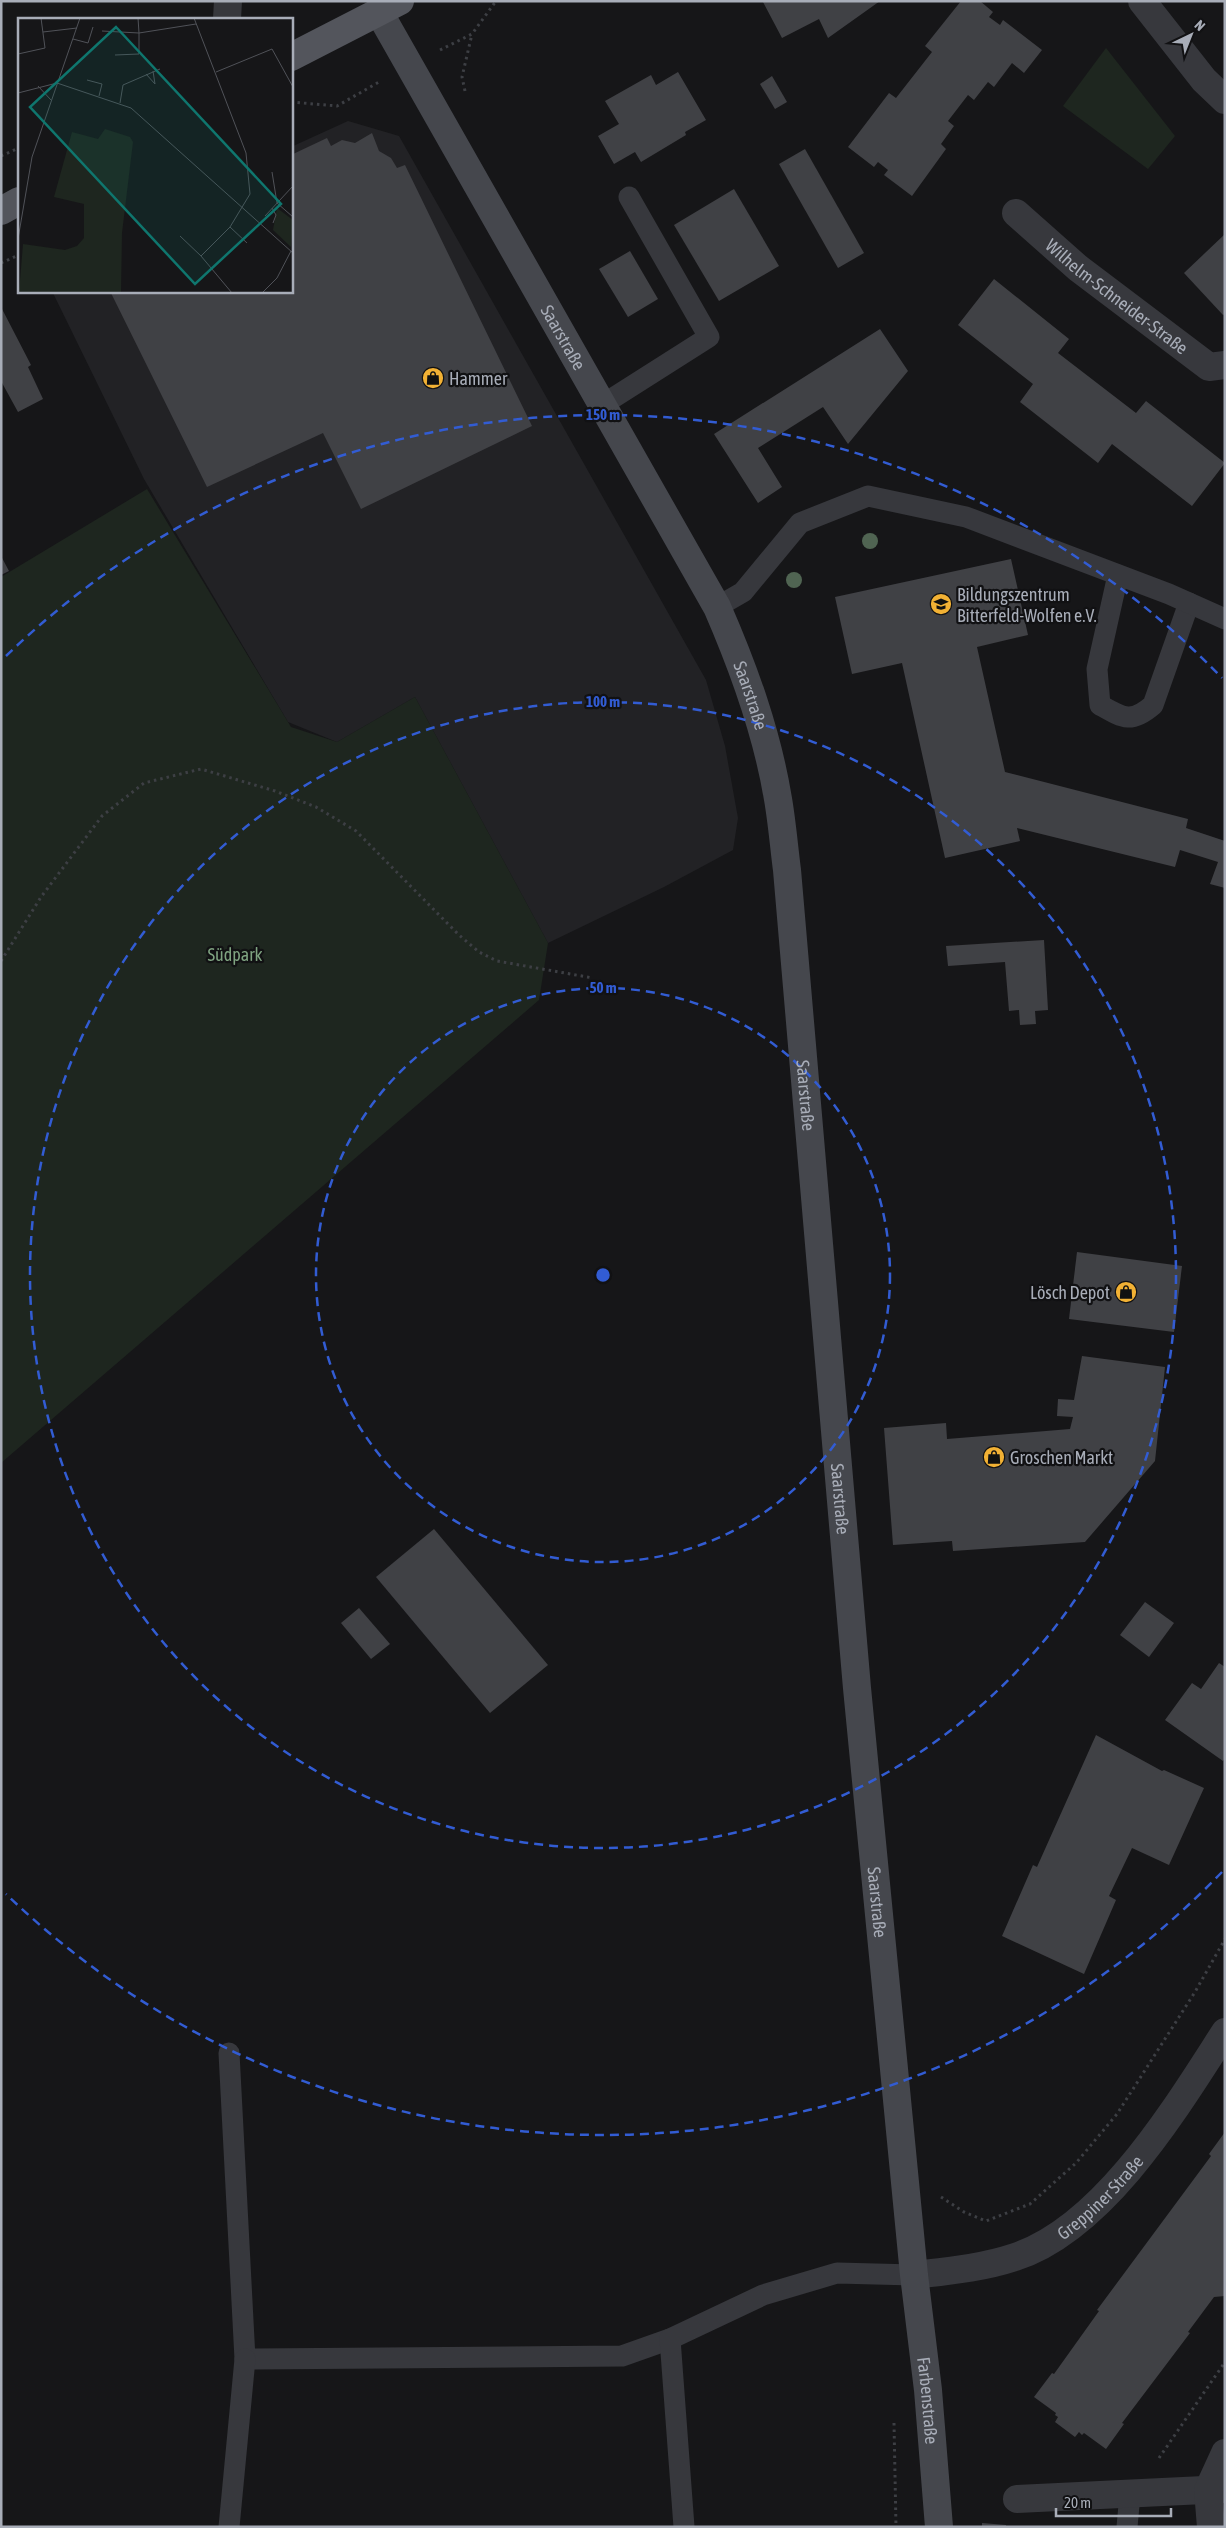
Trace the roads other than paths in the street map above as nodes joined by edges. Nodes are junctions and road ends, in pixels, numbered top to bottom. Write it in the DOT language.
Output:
graph roads {
  1 [pos="228,1"];
  2 [pos="1142,1"];
  3 [pos="382,5"];
  4 [pos="227,18"];
  5 [pos="292,56"];
  6 [pos="1225,100"];
  7 [pos="628,197"];
  8 [pos="18,202"];
  9 [pos="1,211"];
  10 [pos="1016,214"];
  11 [pos="1225,365"];
  12 [pos="602,405"];
  13 [pos="1118,575"];
  14 [pos="1190,603"];
  15 [pos="716,607"];
  16 [pos="1225,619"];
  17 [pos="1225,2032"];
  18 [pos="229,2053"];
  19 [pos="914,2275"];
  20 [pos="670,2339"];
  21 [pos="245,2359"];
  22 [pos="1225,2453"];
  23 [pos="1217,2490"];
  24 [pos="1132,2494"];
  25 [pos="1018,2499"];
  26 [pos="229,2527"];
  27 [pos="684,2527"];
  28 [pos="939,2527"];
  29 [pos="1127,2527"];
  30 [pos="1211,2527"];
  1 -- 4 [label="street"];
  2 -- 6 [label="street"];
  3 -- 5 [label="main road"];
  3 -- 12 [label="street, Saarstraße"];
  7 -- 12 [label="lane"];
  8 -- 9 [label="main road"];
  10 -- 11 [label="street, Wilhelm-Schneider-Straße"];
  12 -- 15 [label="street, Saarstraße"];
  13 -- 14 [label="lane"];
  13 -- 14 [label="lane"];
  13 -- 15 [label="lane"];
  14 -- 16 [label="lane"];
  15 -- 19 [label="street, Saarstraße"];
  17 -- 19 [label="street, Greppiner Straße"];
  18 -- 21 [label="lane"];
  19 -- 20 [label="lane"];
  19 -- 28 [label="street, Farbenstraße"];
  20 -- 21 [label="lane"];
  20 -- 27 [label="lane"];
  21 -- 26 [label="lane"];
  22 -- 23 [label="street"];
  23 -- 24 [label="street"];
  23 -- 30 [label="street"];
  24 -- 25 [label="street"];
  24 -- 29 [label="lane"];
}
